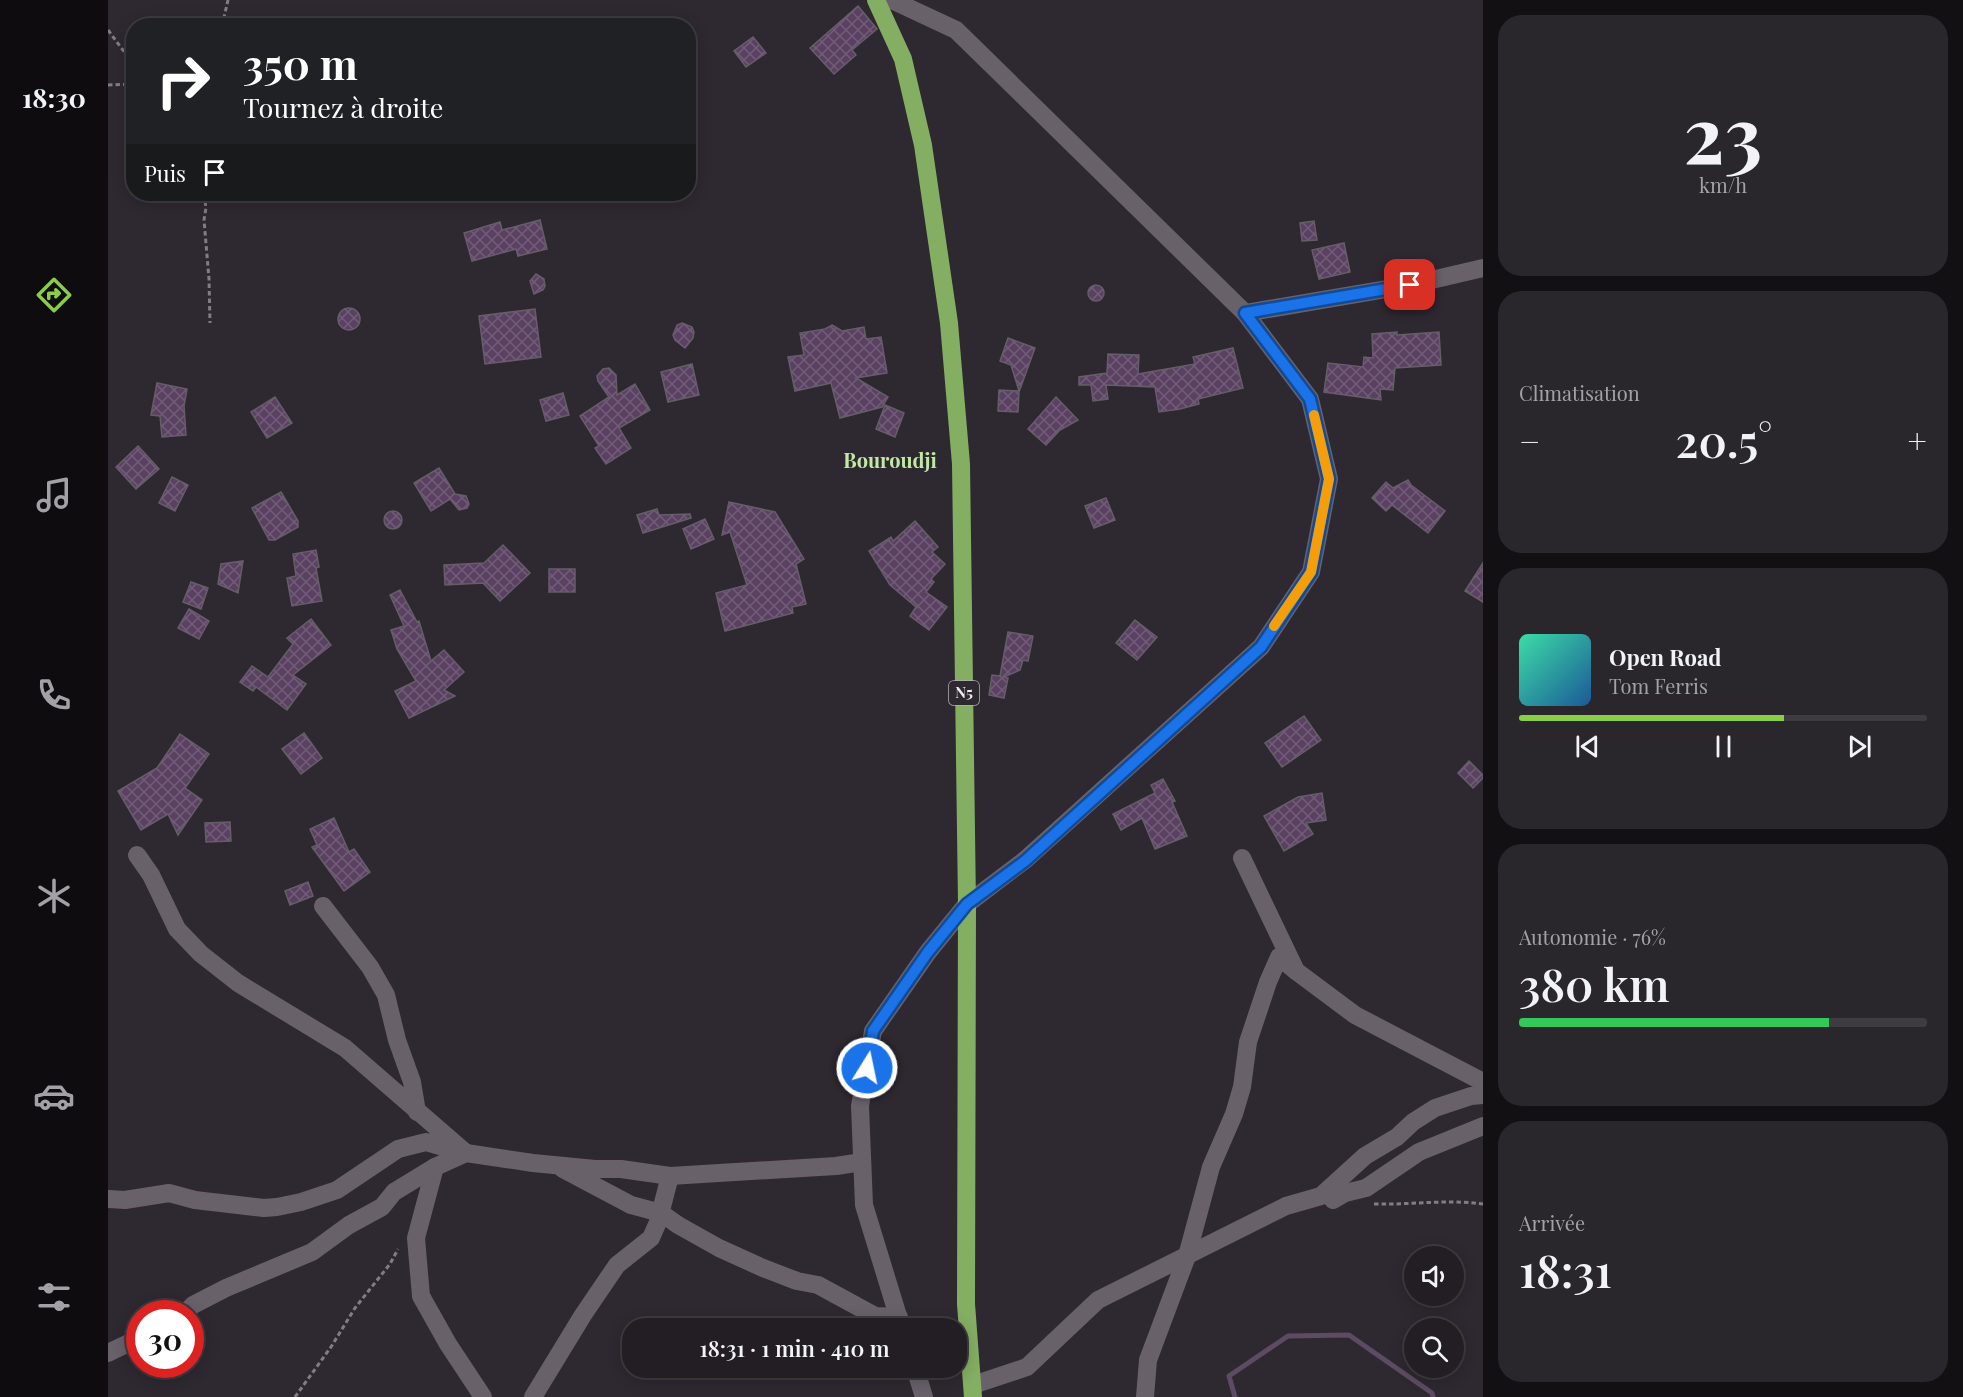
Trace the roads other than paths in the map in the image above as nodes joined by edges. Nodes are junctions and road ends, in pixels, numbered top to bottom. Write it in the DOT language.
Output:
graph roads {
  1 [pos="876,0"];
  2 [pos="892,0"];
  3 [pos="1483,268"];
  4 [pos="1245,313"];
  5 [pos="137,855"];
  6 [pos="1242,858"];
  7 [pos="967,904"];
  8 [pos="323,906"];
  9 [pos="1296,971"];
  10 [pos="1483,1082"];
  11 [pos="1483,1095"];
  12 [pos="417,1112"];
  13 [pos="1483,1126"];
  14 [pos="466,1153"];
  15 [pos="862,1162"];
  16 [pos="554,1165"];
  17 [pos="435,1167"];
  18 [pos="670,1176"];
  19 [pos="108,1199"];
  20 [pos="1333,1200"];
  21 [pos="661,1213"];
  22 [pos="1187,1256"];
  23 [pos="203,1300"];
  24 [pos="882,1318"];
  25 [pos="899,1318"];
  26 [pos="126,1344"];
  27 [pos="108,1353"];
  28 [pos="918,1378"];
  29 [pos="973,1391"];
  30 [pos="483,1397"];
  31 [pos="533,1397"];
  32 [pos="924,1397"];
  33 [pos="1145,1397"];
  1 -- 7 [label="highway, N5"];
  2 -- 4 [label="street"];
  3 -- 4 [label="street"];
  4 -- 7 [label="street"];
  5 -- 12 [label="street"];
  6 -- 9 [label="street"];
  7 -- 15 [label="street"];
  7 -- 29 [label="highway, N5"];
  8 -- 12 [label="street"];
  9 -- 10 [label="street"];
  9 -- 22 [label="street"];
  11 -- 22 [label="street"];
  12 -- 14 [label="street"];
  13 -- 20 [label="street"];
  14 -- 16 [label="street"];
  14 -- 17 [label="street"];
  14 -- 19 [label="street"];
  15 -- 18 [label="street"];
  15 -- 25 [label="street"];
  16 -- 18 [label="street"];
  16 -- 21 [label="street"];
  17 -- 23 [label="street"];
  17 -- 30 [label="street"];
  18 -- 21 [label="street"];
  21 -- 24 [label="street"];
  21 -- 31 [label="street"];
  22 -- 29 [label="street"];
  22 -- 33 [label="street"];
  26 -- 27 [label="street"];
  28 -- 32 [label="street"];
}
